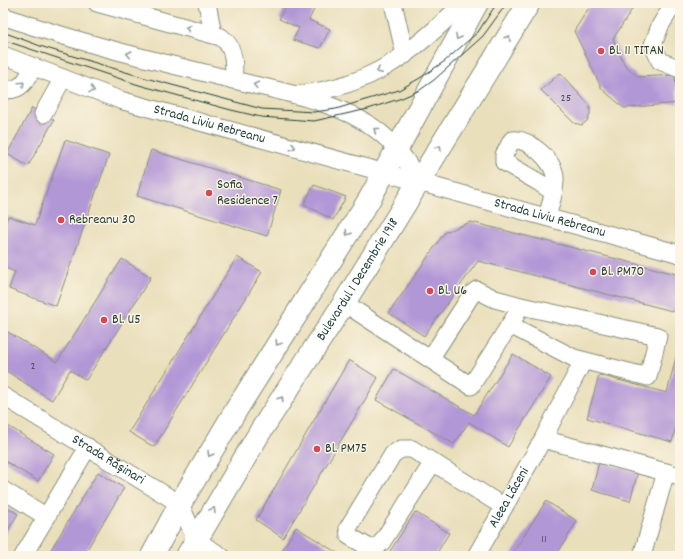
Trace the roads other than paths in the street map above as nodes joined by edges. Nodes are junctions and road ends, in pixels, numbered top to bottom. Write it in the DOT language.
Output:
graph roads {
  1 [pos="97,3"];
  2 [pos="207,3"];
  3 [pos="393,3"];
  4 [pos="463,3"];
  5 [pos="477,3"];
  6 [pos="529,3"];
  7 [pos="674,3"];
  8 [pos="122,6"];
  9 [pos="3,16"];
  10 [pos="213,34"];
  11 [pos="405,55"];
  12 [pos="3,56"];
  13 [pos="33,67"];
  14 [pos="680,69"];
  15 [pos="63,78"];
  16 [pos="233,80"];
  17 [pos="3,89"];
  18 [pos="293,95"];
  19 [pos="43,114"];
  20 [pos="397,149"];
  21 [pos="384,172"];
  22 [pos="419,181"];
  23 [pos="553,192"];
  24 [pos="547,217"];
  25 [pos="680,254"];
  26 [pos="344,303"];
  27 [pos="522,306"];
  28 [pos="510,325"];
  29 [pos="430,359"];
  30 [pos="583,361"];
  31 [pos="3,396"];
  32 [pos="543,439"];
  33 [pos="88,447"];
  34 [pos="433,462"];
  35 [pos="673,474"];
  36 [pos="3,490"];
  37 [pos="180,504"];
  38 [pos="504,507"];
  39 [pos="47,517"];
  40 [pos="191,548"];
  41 [pos="23,556"];
  42 [pos="152,556"];
  43 [pos="221,556"];
  44 [pos="476,556"];
  45 [pos="642,556"];
  1 -- 8 [label="street"];
  2 -- 10 [label="street"];
  3 -- 11 [label="street"];
  4 -- 11 [label="street"];
  5 -- 20 [label="main road, one-way"];
  22 -- 6 [label="main road, Bulevardul 1 Decembrie 1918, one-way"];
  7 -- 14 [label="street"];
  10 -- 8 [label="street, one-way"];
  16 -- 9 [label="street, one-way"];
  10 -- 16 [label="street"];
  11 -- 18 [label="street, one-way"];
  12 -- 13 [label="street, Strada Liviu Rebreanu"];
  13 -- 15 [label="street, Strada Liviu Rebreanu"];
  17 -- 13 [label="street, one-way"];
  15 -- 19 [label="street"];
  15 -- 21 [label="street, Strada Liviu Rebreanu, one-way"];
  18 -- 16 [label="street, one-way"];
  20 -- 18 [label="street, one-way"];
  20 -- 21 [label="main road"];
  20 -- 22 [label="street"];
  21 -- 22 [label="street, Strada Liviu Rebreanu"];
  21 -- 37 [label="main road, one-way"];
  22 -- 24 [label="street, Strada Liviu Rebreanu"];
  22 -- 26 [label="main road, Bulevardul 1 Decembrie 1918"];
  23 -- 24 [label="street"];
  24 -- 25 [label="street, Strada Liviu Rebreanu"];
  26 -- 29 [label="street"];
  40 -- 26 [label="main road, Bulevardul 1 Decembrie 1918, one-way"];
  27 -- 28 [label="street"];
  27 -- 29 [label="street"];
  27 -- 30 [label="street"];
  28 -- 29 [label="street"];
  28 -- 30 [label="street"];
  30 -- 32 [label="street, Aleea Lăceni"];
  31 -- 33 [label="street, Strada Rășinari"];
  32 -- 35 [label="street"];
  32 -- 38 [label="street, Aleea Lăceni"];
  33 -- 37 [label="street, Strada Rășinari"];
  33 -- 39 [label="street"];
  34 -- 34 [label="street"];
  34 -- 38 [label="street"];
  35 -- 45 [label="street"];
  36 -- 39 [label="street"];
  37 -- 40 [label="street"];
  37 -- 42 [label="main road"];
  38 -- 44 [label="street, Aleea Lăceni"];
  39 -- 41 [label="street"];
  40 -- 43 [label="street"];
}
